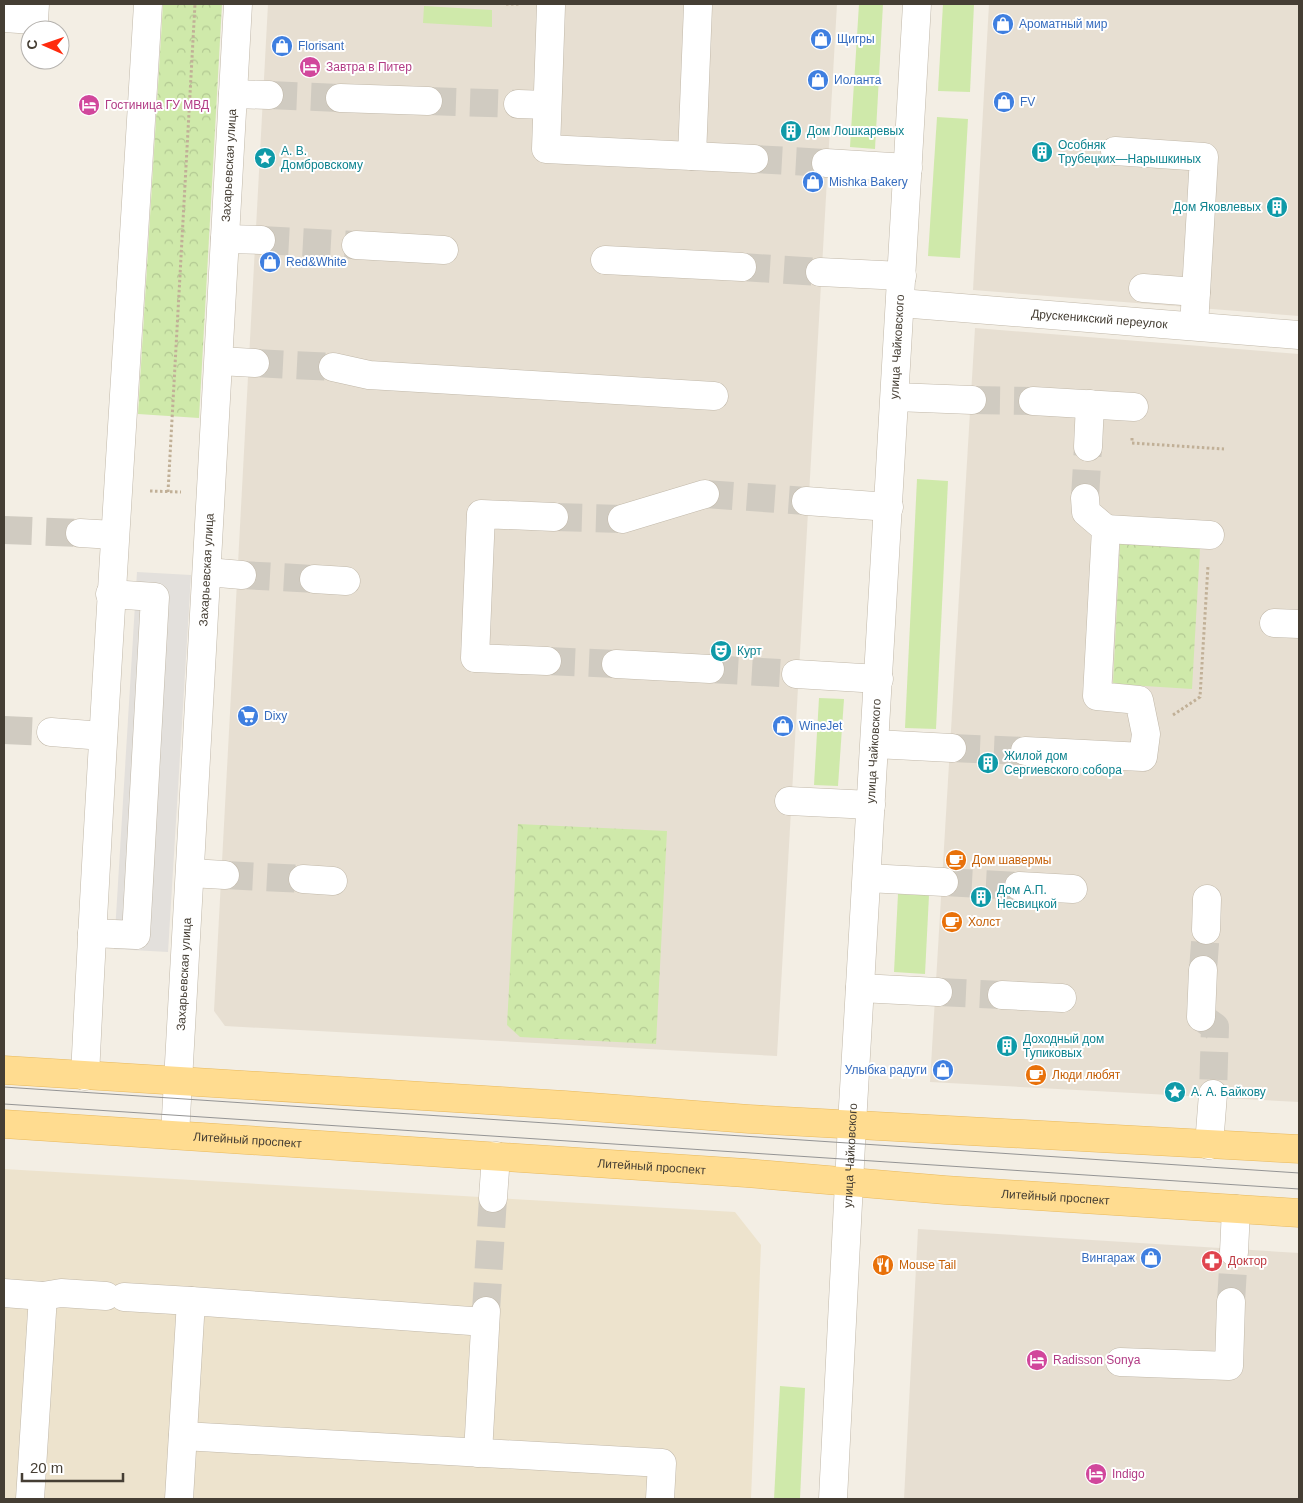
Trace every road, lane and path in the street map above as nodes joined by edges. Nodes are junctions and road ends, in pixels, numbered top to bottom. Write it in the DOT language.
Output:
graph roads {
  1 [pos="35,4"];
  2 [pos="148,4"];
  3 [pos="195,4"];
  4 [pos="238,4"];
  5 [pos="918,4"];
  6 [pos="551,6"];
  7 [pos="698,6"];
  8 [pos="4,18"];
  9 [pos="233,94"];
  10 [pos="269,95"];
  11 [pos="340,98"];
  12 [pos="428,101"];
  13 [pos="518,104"];
  14 [pos="547,106"];
  15 [pos="1115,151"];
  16 [pos="692,156"];
  17 [pos="754,159"];
  18 [pos="826,163"];
  19 [pos="908,168"];
  20 [pos="225,239"];
  21 [pos="261,240"];
  22 [pos="356,245"];
  23 [pos="444,250"];
  24 [pos="605,260"];
  25 [pos="742,267"];
  26 [pos="820,272"];
  27 [pos="1143,288"];
  28 [pos="901,289"];
  29 [pos="1196,292"];
  30 [pos="1194,326"];
  31 [pos="1299,335"];
  32 [pos="219,361"];
  33 [pos="255,363"];
  34 [pos="334,367"];
  35 [pos="714,396"];
  36 [pos="895,397"];
  37 [pos="972,400"];
  38 [pos="1033,401"];
  39 [pos="1090,404"];
  40 [pos="1134,407"];
  41 [pos="1088,447"];
  42 [pos="1224,449"];
  43 [pos="145,490"];
  44 [pos="168,492"];
  45 [pos="187,493"];
  46 [pos="705,494"];
  47 [pos="1085,498"];
  48 [pos="806,501"];
  49 [pos="889,506"];
  50 [pos="554,517"];
  51 [pos="622,519"];
  52 [pos="1106,529"];
  53 [pos="80,533"];
  54 [pos="114,535"];
  55 [pos="1210,535"];
  56 [pos="207,572"];
  57 [pos="242,575"];
  58 [pos="314,579"];
  59 [pos="346,580"];
  60 [pos="110,594"];
  61 [pos="547,661"];
  62 [pos="616,664"];
  63 [pos="710,669"];
  64 [pos="796,674"];
  65 [pos="879,679"];
  66 [pos="51,732"];
  67 [pos="1146,734"];
  68 [pos="103,736"];
  69 [pos="875,744"];
  70 [pos="952,748"];
  71 [pos="1025,751"];
  72 [pos="789,801"];
  73 [pos="871,805"];
  74 [pos="190,873"];
  75 [pos="225,875"];
  76 [pos="867,878"];
  77 [pos="303,879"];
  78 [pos="333,881"];
  79 [pos="944,882"];
  80 [pos="1019,886"];
  81 [pos="1073,889"];
  82 [pos="1207,899"];
  83 [pos="1206,930"];
  84 [pos="92,933"];
  85 [pos="1203,970"];
  86 [pos="860,988"];
  87 [pos="938,992"];
  88 [pos="1002,995"];
  89 [pos="1062,998"];
  90 [pos="1201,1017"];
  91 [pos="4,1070"];
  92 [pos="84,1076"];
  93 [pos="178,1082"];
  94 [pos="1213,1094"];
  95 [pos="4,1124"];
  96 [pos="852,1124"];
  97 [pos="175,1135"];
  98 [pos="1209,1144"];
  99 [pos="1299,1149"];
  100 [pos="496,1156"];
  101 [pos="850,1182"];
  102 [pos="493,1198"];
  103 [pos="1236,1209"];
  104 [pos="1299,1213"];
  105 [pos="1234,1252"];
  106 [pos="4,1293"];
  107 [pos="43,1296"];
  108 [pos="191,1301"];
  109 [pos="1232,1302"];
  110 [pos="1120,1362"];
  111 [pos="183,1436"];
  112 [pos="478,1453"];
  113 [pos="30,1499"];
  114 [pos="179,1499"];
  115 [pos="660,1499"];
  116 [pos="833,1499"];
  1 -- 8 [label="street"];
  2 -- 54 [label="street"];
  3 -- 44 [label="path"];
  4 -- 9 [label="street, Захарьевская улица"];
  5 -- 19 [label="street, улица Чайковского"];
  6 -- 14 [label="street"];
  7 -- 16 [label="street"];
  9 -- 10 [label="street"];
  9 -- 20 [label="street, Захарьевская улица"];
  11 -- 12 [label="street"];
  13 -- 14 [label="street"];
  14 -- 16 [label="street"];
  15 -- 29 [label="street"];
  16 -- 17 [label="street"];
  18 -- 19 [label="street"];
  19 -- 28 [label="street, улица Чайковского"];
  20 -- 21 [label="street"];
  20 -- 32 [label="street, Захарьевская улица"];
  22 -- 23 [label="street"];
  24 -- 25 [label="street"];
  26 -- 28 [label="street, Друскеникский переулок"];
  27 -- 29 [label="street"];
  28 -- 30 [label="street, Друскеникский переулок"];
  28 -- 36 [label="street, улица Чайковского"];
  29 -- 30 [label="street"];
  30 -- 31 [label="street, Друскеникский переулок"];
  32 -- 33 [label="street"];
  32 -- 56 [label="street, Захарьевская улица"];
  34 -- 35 [label="street"];
  36 -- 37 [label="street"];
  36 -- 49 [label="street, улица Чайковского"];
  38 -- 39 [label="street"];
  39 -- 40 [label="street"];
  39 -- 41 [label="street"];
  40 -- 42 [label="path"];
  43 -- 44 [label="path"];
  44 -- 45 [label="path"];
  46 -- 51 [label="street"];
  47 -- 52 [label="street"];
  48 -- 49 [label="street"];
  49 -- 65 [label="street, улица Чайковского"];
  50 -- 61 [label="street"];
  52 -- 55 [label="street"];
  52 -- 67 [label="street"];
  53 -- 54 [label="street"];
  54 -- 60 [label="street"];
  55 -- 67 [label="path"];
  56 -- 57 [label="street"];
  56 -- 74 [label="street, Захарьевская улица"];
  58 -- 59 [label="street"];
  60 -- 68 [label="street"];
  60 -- 84 [label="street"];
  62 -- 63 [label="street"];
  64 -- 65 [label="street"];
  65 -- 69 [label="street, улица Чайковского"];
  66 -- 68 [label="street"];
  67 -- 71 [label="street"];
  68 -- 84 [label="street"];
  69 -- 70 [label="street"];
  69 -- 73 [label="street, улица Чайковского"];
  72 -- 73 [label="street"];
  73 -- 76 [label="street, улица Чайковского"];
  74 -- 75 [label="street"];
  74 -- 93 [label="street, Захарьевская улица"];
  76 -- 79 [label="street"];
  76 -- 86 [label="street, улица Чайковского"];
  77 -- 78 [label="street"];
  80 -- 81 [label="street"];
  82 -- 83 [label="street"];
  84 -- 92 [label="street"];
  85 -- 90 [label="street"];
  86 -- 87 [label="street"];
  86 -- 96 [label="street, улица Чайковского"];
  88 -- 89 [label="street"];
  91 -- 92 [label="main road"];
  92 -- 93 [label="main road"];
  93 -- 96 [label="main road"];
  93 -- 97 [label="street, Захарьевская улица"];
  94 -- 98 [label="street"];
  95 -- 97 [label="main road, Литейный проспект"];
  96 -- 98 [label="main road"];
  96 -- 101 [label="street, улица Чайковского"];
  97 -- 100 [label="main road, Литейный проспект"];
  98 -- 99 [label="main road"];
  100 -- 101 [label="main road, Литейный проспект"];
  100 -- 102 [label="street"];
  101 -- 103 [label="main road, Литейный проспект"];
  101 -- 116 [label="street, улица Чайковского"];
  103 -- 104 [label="main road, Литейный проспект"];
  103 -- 105 [label="street"];
  106 -- 107 [label="street"];
  107 -- 108 [label="street"];
  107 -- 113 [label="street"];
  108 -- 111 [label="street"];
  108 -- 112 [label="street"];
  109 -- 110 [label="street"];
  111 -- 112 [label="street"];
  111 -- 114 [label="street"];
  112 -- 115 [label="street"];
}
